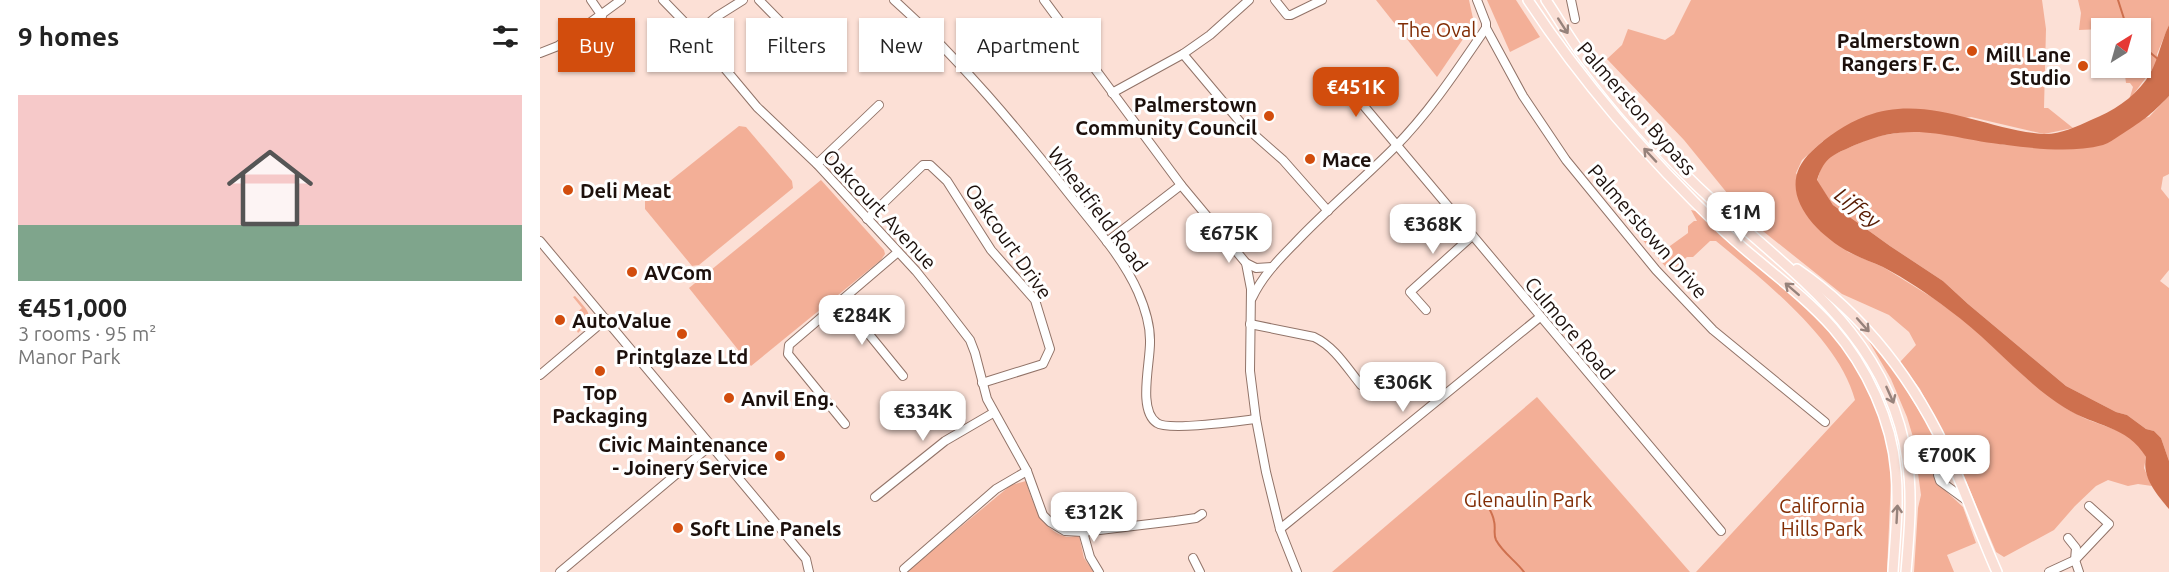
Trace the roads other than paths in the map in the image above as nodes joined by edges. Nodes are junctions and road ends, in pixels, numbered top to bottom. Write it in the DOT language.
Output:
graph roads {
  1 [pos="591,0"];
  2 [pos="621,0"];
  3 [pos="663,0"];
  4 [pos="743,0"];
  5 [pos="759,0"];
  6 [pos="894,0"];
  7 [pos="1044,0"];
  8 [pos="1249,0"];
  9 [pos="1275,0"];
  10 [pos="1322,0"];
  11 [pos="1478,0"];
  12 [pos="1528,0"];
  13 [pos="1537,0"];
  14 [pos="1546,0"];
  15 [pos="1571,0"];
  16 [pos="903,3"];
  17 [pos="1537,14"];
  18 [pos="602,16"];
  19 [pos="680,18"];
  20 [pos="715,18"];
  21 [pos="777,18"];
  22 [pos="1575,19"];
  23 [pos="1486,28"];
  24 [pos="540,53"];
  25 [pos="1183,54"];
  26 [pos="728,72"];
  27 [pos="1337,74"];
  28 [pos="1112,93"];
  29 [pos="879,105"];
  30 [pos="1396,146"];
  31 [pos="817,164"];
  32 [pos="1181,185"];
  33 [pos="1328,211"];
  34 [pos="867,219"];
  35 [pos="1472,236"];
  36 [pos="540,241"];
  37 [pos="1107,242"];
  38 [pos="1768,249"];
  39 [pos="898,252"];
  40 [pos="1246,263"];
  41 [pos="1272,267"];
  42 [pos="1252,298"];
  43 [pos="841,300"];
  44 [pos="1426,310"];
  45 [pos="1540,317"];
  46 [pos="606,319"];
  47 [pos="1250,324"];
  48 [pos="540,375"];
  49 [pos="903,375"];
  50 [pos="982,383"];
  51 [pos="1361,384"];
  52 [pos="993,413"];
  53 [pos="1256,419"];
  54 [pos="1825,422"];
  55 [pos="845,424"];
  56 [pos="711,445"];
  57 [pos="1952,462"];
  58 [pos="1028,471"];
  59 [pos="875,497"];
  60 [pos="1968,501"];
  61 [pos="2089,506"];
  62 [pos="1202,514"];
  63 [pos="1280,529"];
  64 [pos="1720,531"];
  65 [pos="1083,532"];
  66 [pos="2068,538"];
  67 [pos="1193,558"];
  68 [pos="2075,560"];
  69 [pos="903,569"];
  70 [pos="560,572"];
  71 [pos="809,572"];
  72 [pos="1099,572"];
  73 [pos="1200,572"];
  74 [pos="1297,572"];
  75 [pos="1893,572"];
  76 [pos="1906,572"];
  77 [pos="1997,572"];
  78 [pos="2049,572"];
  79 [pos="2079,572"];
  1 -- 18 [label="street"];
  2 -- 18 [label="street"];
  3 -- 19 [label="street, Oakcourt Avenue"];
  4 -- 20 [label="street"];
  5 -- 21 [label="street"];
  6 -- 16 [label="street, Wheatfield Road"];
  7 -- 28 [label="street"];
  8 -- 25 [label="street"];
  9 -- 10 [label="street"];
  11 -- 23 [label="street"];
  12 -- 17 [label="main road, Palmerston Bypass"];
  13 -- 17 [label="main road"];
  14 -- 38 [label="main road, one-way"];
  15 -- 22 [label="street"];
  16 -- 37 [label="street, Wheatfield Road"];
  75 -- 17 [label="main road, Palmerston Bypass, one-way"];
  18 -- 24 [label="street"];
  23 -- 30 [label="street"];
  23 -- 54 [label="street, Palmerstown Drive"];
  25 -- 28 [label="street"];
  25 -- 33 [label="street"];
  26 -- 31 [label="street, Oakcourt Avenue"];
  27 -- 30 [label="street, Culmore Road"];
  28 -- 32 [label="street"];
  29 -- 31 [label="street"];
  30 -- 33 [label="street"];
  30 -- 35 [label="street, Culmore Road"];
  31 -- 34 [label="street, Oakcourt Avenue"];
  32 -- 37 [label="street"];
  32 -- 40 [label="street"];
  33 -- 41 [label="street"];
  34 -- 39 [label="street, Oakcourt Avenue"];
  34 -- 50 [label="street, Oakcourt Drive"];
  35 -- 44 [label="street"];
  35 -- 45 [label="street, Culmore Road"];
  36 -- 46 [label="street"];
  37 -- 53 [label="street, Wheatfield Road"];
  38 -- 57 [label="main road, one-way"];
  38 -- 76 [label="main road, one-way"];
  39 -- 43 [label="street"];
  39 -- 50 [label="street, Oakcourt Avenue"];
  40 -- 41 [label="street"];
  40 -- 42 [label="street"];
  41 -- 42 [label="street"];
  42 -- 47 [label="street"];
  43 -- 49 [label="street"];
  43 -- 55 [label="street"];
  45 -- 63 [label="street"];
  45 -- 64 [label="street, Culmore Road"];
  46 -- 48 [label="street"];
  46 -- 56 [label="street"];
  47 -- 51 [label="street"];
  47 -- 53 [label="street"];
  50 -- 52 [label="street, Oakcourt Avenue"];
  52 -- 58 [label="street, Oakcourt Avenue"];
  52 -- 59 [label="street"];
  53 -- 63 [label="street"];
  56 -- 70 [label="street"];
  56 -- 71 [label="street"];
  57 -- 60 [label="main road"];
  57 -- 60 [label="street"];
  58 -- 65 [label="street, Oakcourt Avenue"];
  58 -- 69 [label="street"];
  60 -- 77 [label="main road"];
  61 -- 68 [label="street"];
  62 -- 65 [label="street"];
  63 -- 74 [label="street"];
  65 -- 72 [label="street"];
  66 -- 68 [label="street"];
  67 -- 73 [label="street"];
  68 -- 78 [label="street"];
  68 -- 79 [label="street"];
}
